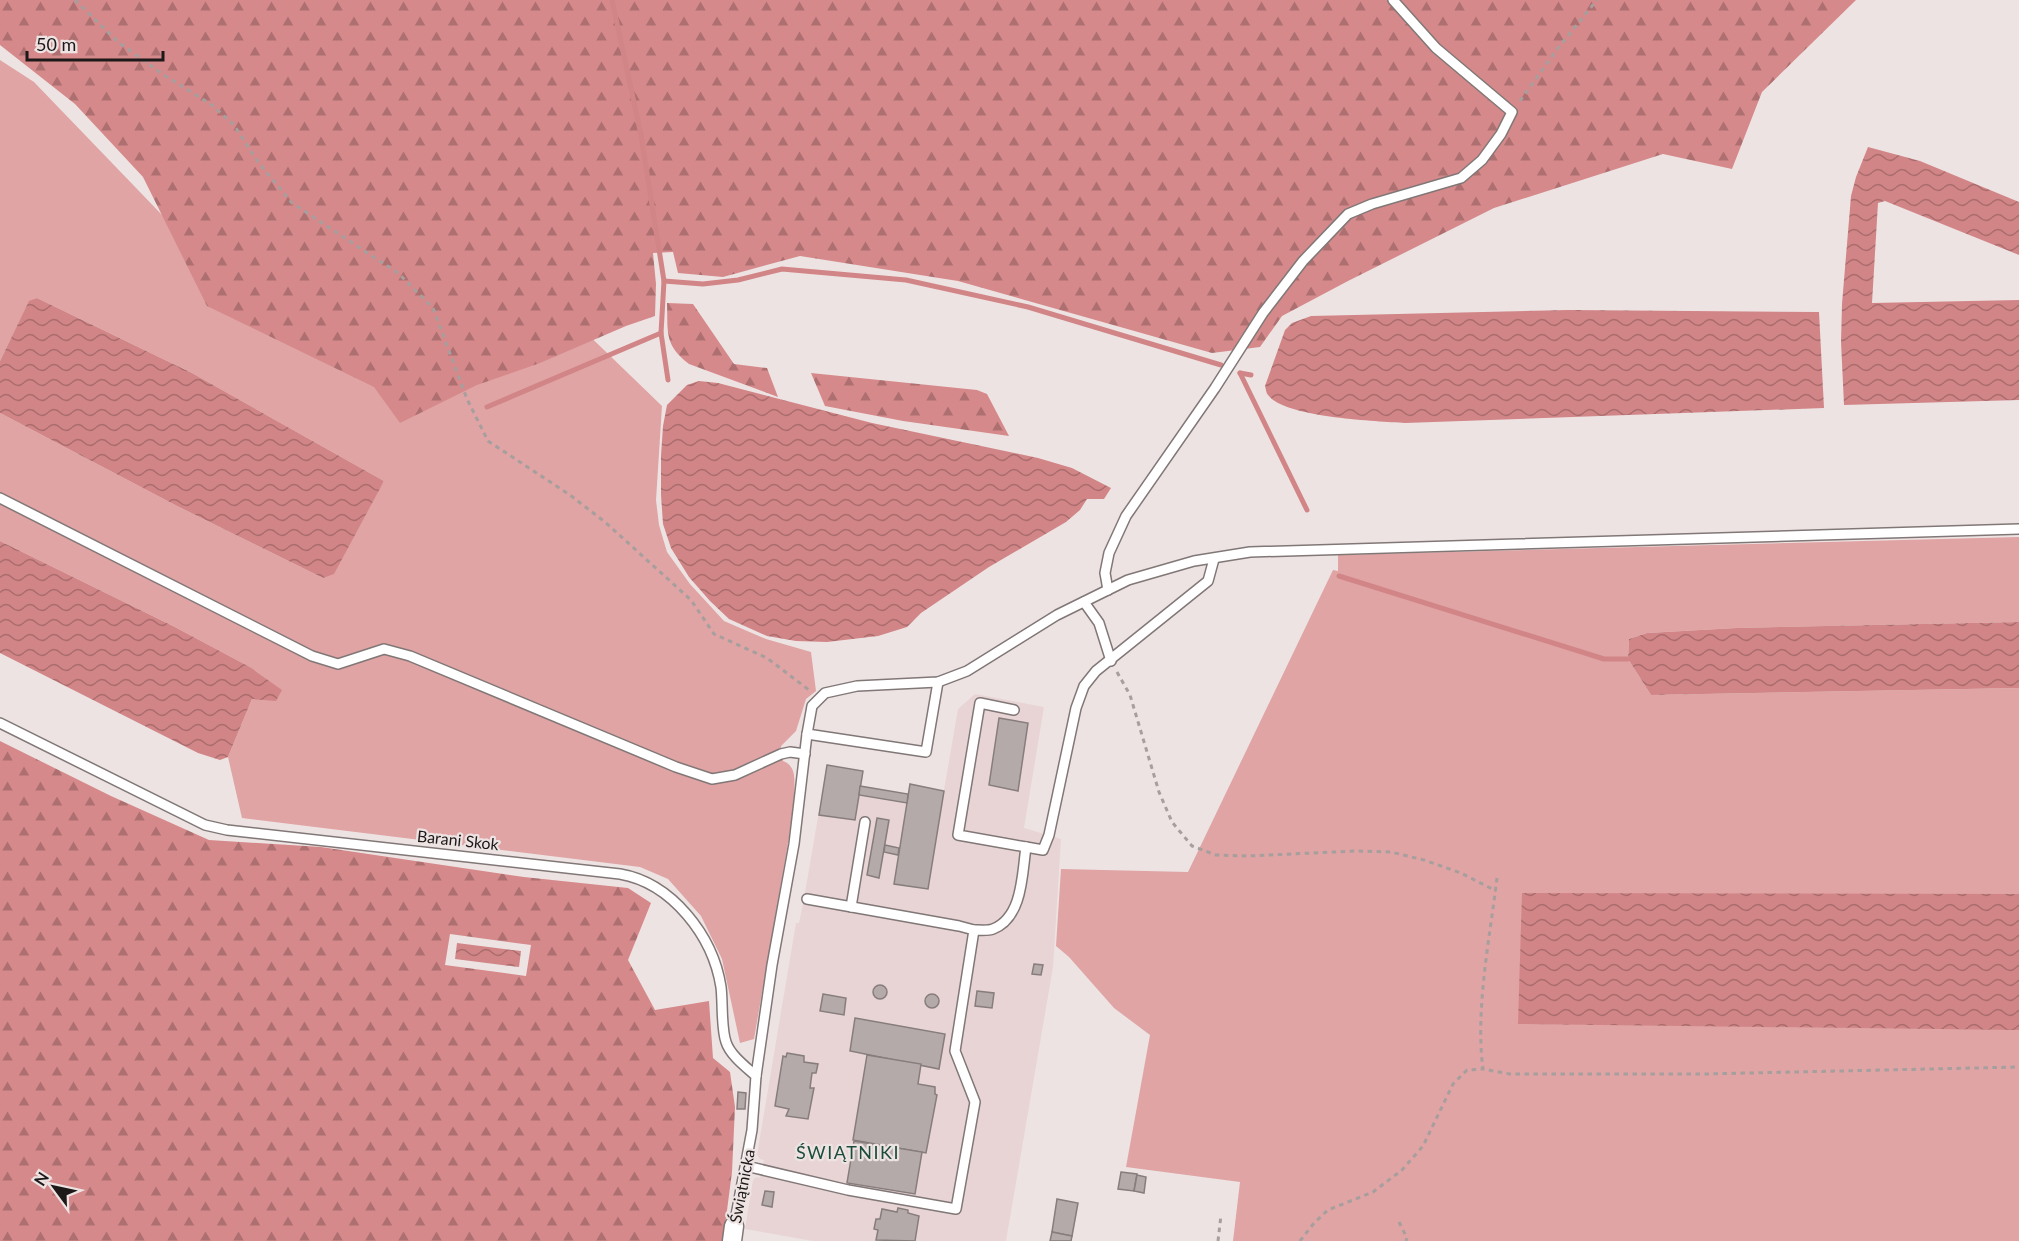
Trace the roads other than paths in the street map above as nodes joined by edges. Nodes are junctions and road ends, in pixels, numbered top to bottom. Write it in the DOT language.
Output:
graph roads {
  1 [pos="1393,0"];
  2 [pos="0,498"];
  3 [pos="2019,529"];
  4 [pos="1214,559"];
  5 [pos="1108,590"];
  6 [pos="1084,602"];
  7 [pos="1111,661"];
  8 [pos="938,682"];
  9 [pos="1014,710"];
  10 [pos="0,723"];
  11 [pos="807,734"];
  12 [pos="805,754"];
  13 [pos="865,822"];
  14 [pos="1026,847"];
  15 [pos="807,899"];
  16 [pos="851,907"];
  17 [pos="974,930"];
  18 [pos="756,1076"];
  19 [pos="746,1166"];
  20 [pos="733,1234"];
  1 -- 5 [label="lane"];
  2 -- 12 [label="lane"];
  3 -- 4 [label="lane"];
  4 -- 5 [label="lane"];
  4 -- 7 [label="lane"];
  5 -- 6 [label="lane"];
  6 -- 7 [label="lane"];
  6 -- 8 [label="lane"];
  7 -- 14 [label="lane"];
  8 -- 11 [label="lane"];
  8 -- 11 [label="lane"];
  9 -- 14 [label="lane"];
  10 -- 18 [label="lane, Barani Skok"];
  11 -- 12 [label="lane"];
  12 -- 18 [label="lane"];
  13 -- 16 [label="lane"];
  14 -- 17 [label="lane"];
  15 -- 16 [label="lane"];
  16 -- 17 [label="lane"];
  17 -- 19 [label="lane"];
  18 -- 19 [label="lane, Świątnicka"];
  19 -- 20 [label="lane, Świątnicka"];
}
